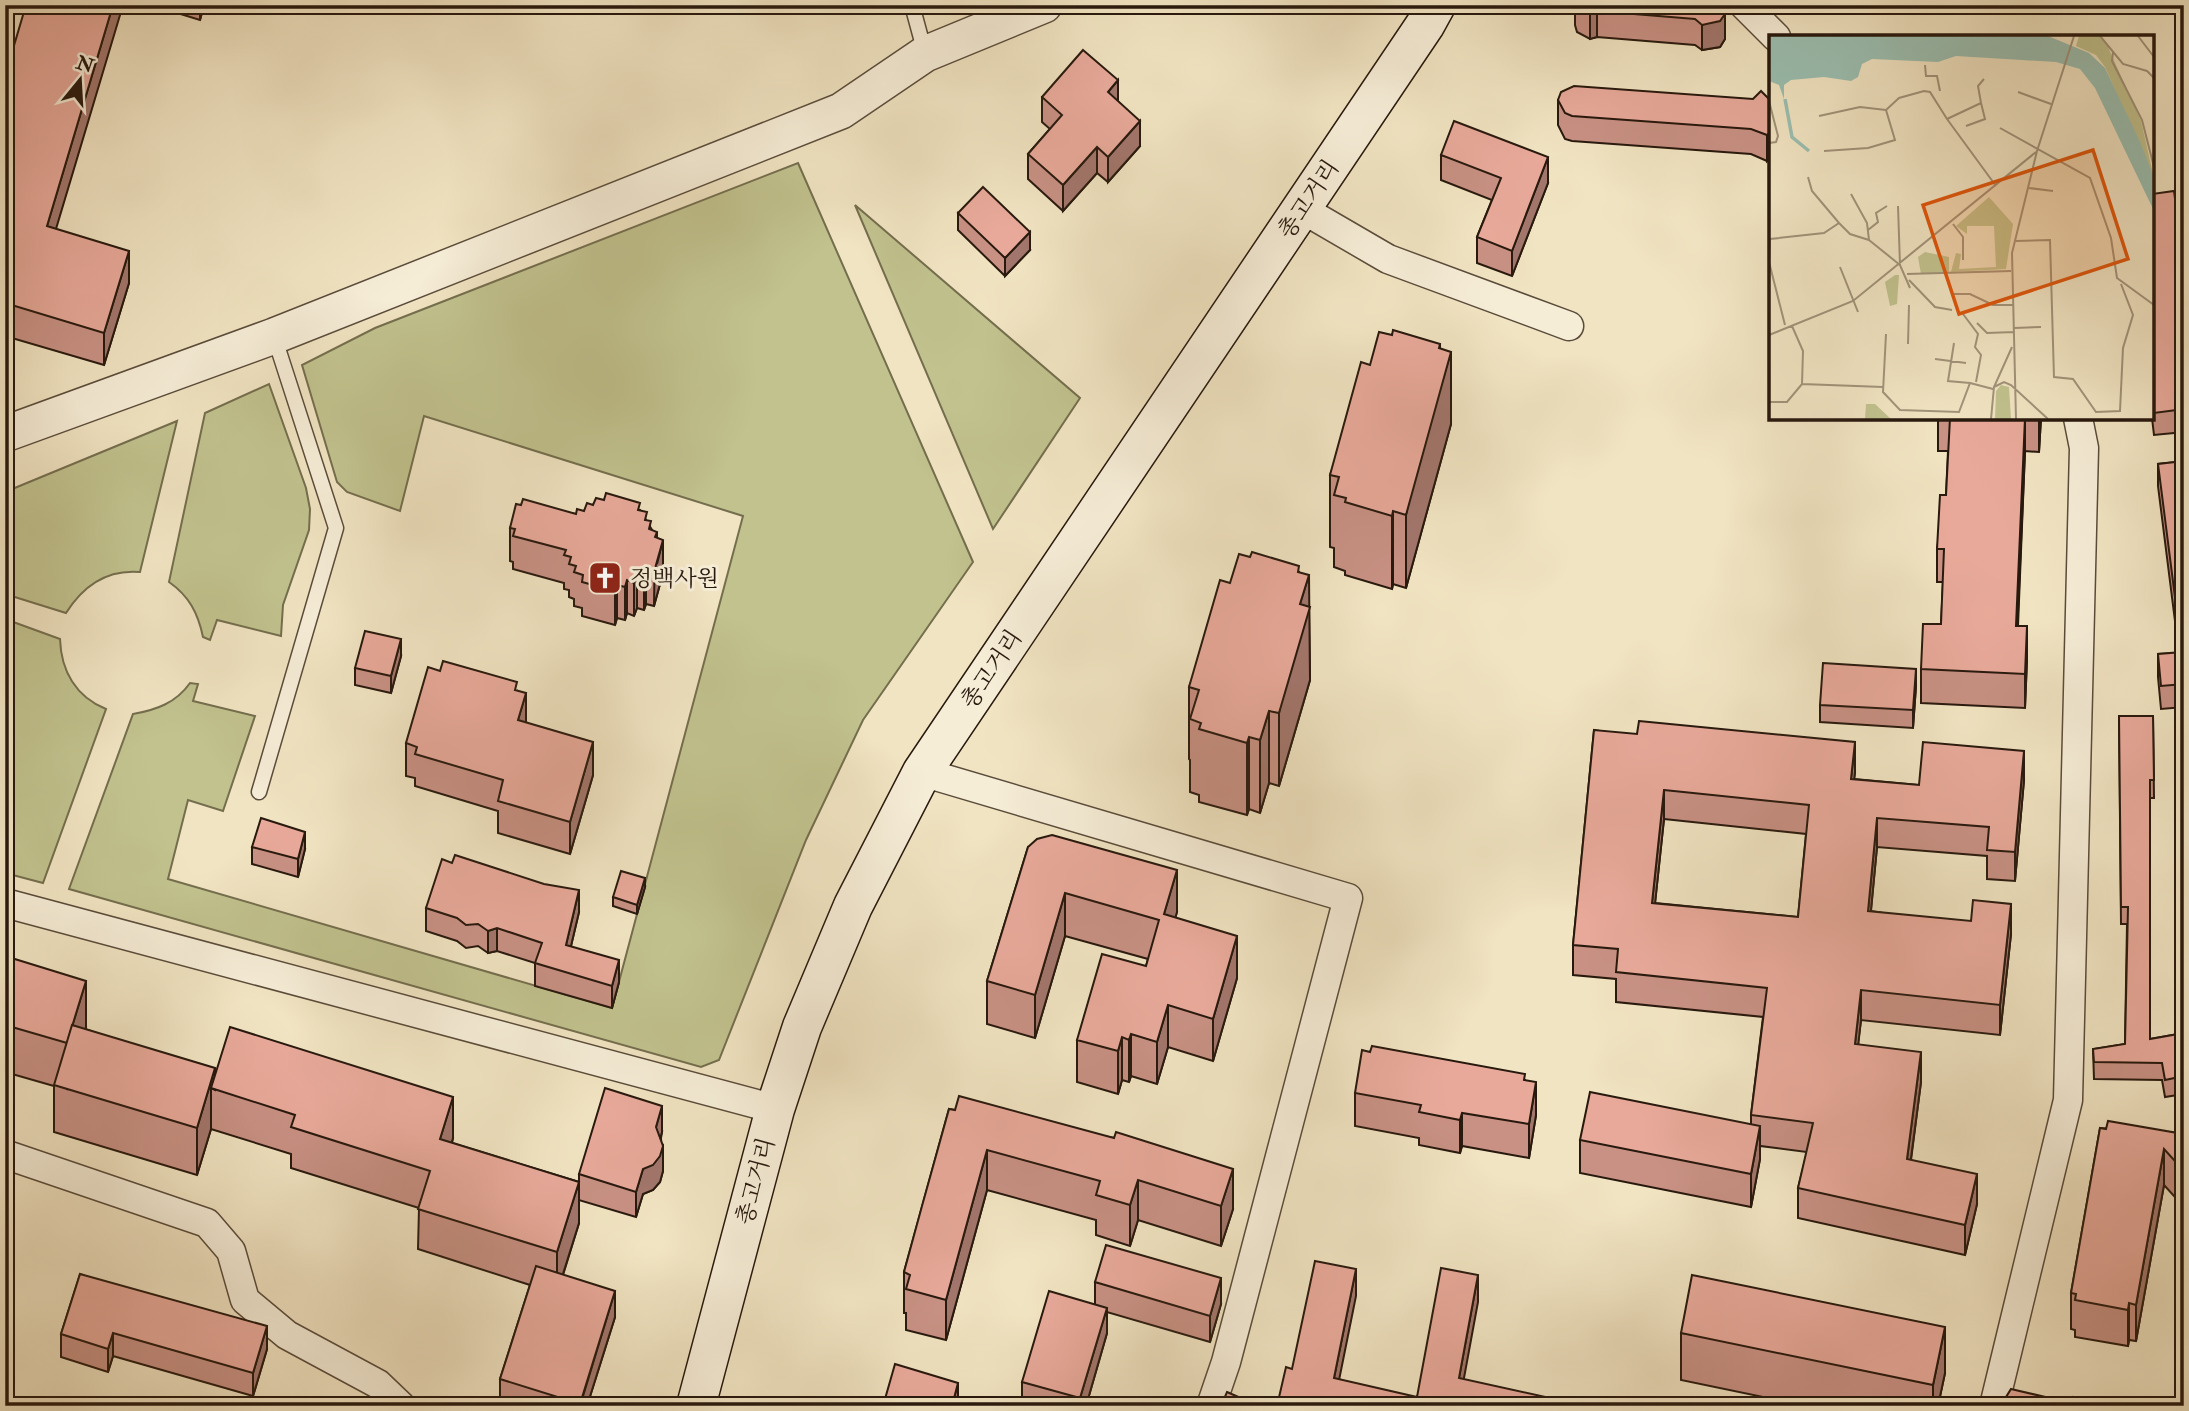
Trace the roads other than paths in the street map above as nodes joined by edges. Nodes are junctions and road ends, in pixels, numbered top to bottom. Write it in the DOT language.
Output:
graph roads {
  1 [pos="912,5"];
  2 [pos="1044,5"];
  3 [pos="1436,5"];
  4 [pos="1744,5"];
  5 [pos="1774,35"];
  6 [pos="925,54"];
  7 [pos="1302,209"];
  8 [pos="1569,327"];
  9 [pos="274,336"];
  10 [pos="2078,420"];
  11 [pos="5,433"];
  12 [pos="922,772"];
  13 [pos="259,792"];
  14 [pos="5,903"];
  15 [pos="775,1109"];
  16 [pos="10,1156"];
  17 [pos="401,1406"];
  18 [pos="696,1406"];
  19 [pos="1211,1406"];
  20 [pos="1994,1406"];
  1 -- 6 [label="lane"];
  2 -- 6 [label="street"];
  3 -- 7 [label="main road, 총고거리"];
  4 -- 5 [label="street"];
  6 -- 9 [label="street"];
  7 -- 8 [label="street"];
  7 -- 12 [label="main road, 총고거리"];
  9 -- 11 [label="street"];
  9 -- 13 [label="lane"];
  10 -- 20 [label="street"];
  12 -- 15 [label="main road, 총고거리"];
  12 -- 19 [label="street"];
  14 -- 15 [label="street"];
  15 -- 18 [label="main road, 총고거리"];
  16 -- 17 [label="street"];
}
